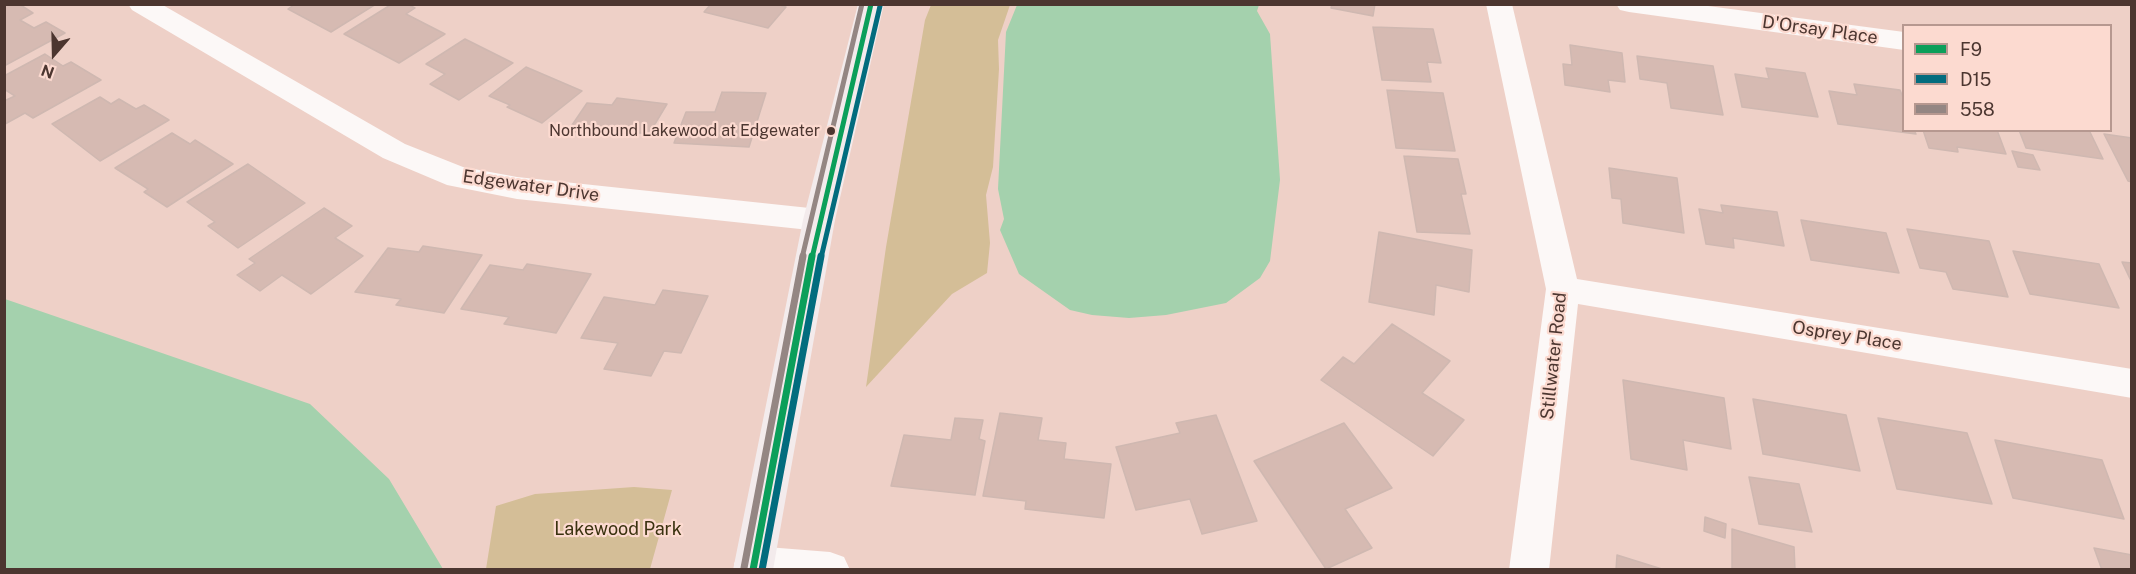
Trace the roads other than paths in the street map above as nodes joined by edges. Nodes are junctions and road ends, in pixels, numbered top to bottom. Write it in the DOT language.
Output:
graph roads {
  1 [pos="141,4"];
  2 [pos="871,4"];
  3 [pos="1499,4"];
  4 [pos="1629,4"];
  5 [pos="1902,41"];
  6 [pos="819,220"];
  7 [pos="1563,289"];
  8 [pos="2132,384"];
  9 [pos="754,567"];
  10 [pos="830,570"];
  11 [pos="1529,570"];
  1 -- 6 [label="street, Edgewater Drive"];
  2 -- 6 [label="street"];
  3 -- 7 [label="street, Stillwater Road"];
  4 -- 5 [label="street, D'Orsay Place"];
  6 -- 9 [label="street"];
  7 -- 8 [label="street, Osprey Place"];
  7 -- 11 [label="street, Stillwater Road"];
  9 -- 10 [label="street"];
}
